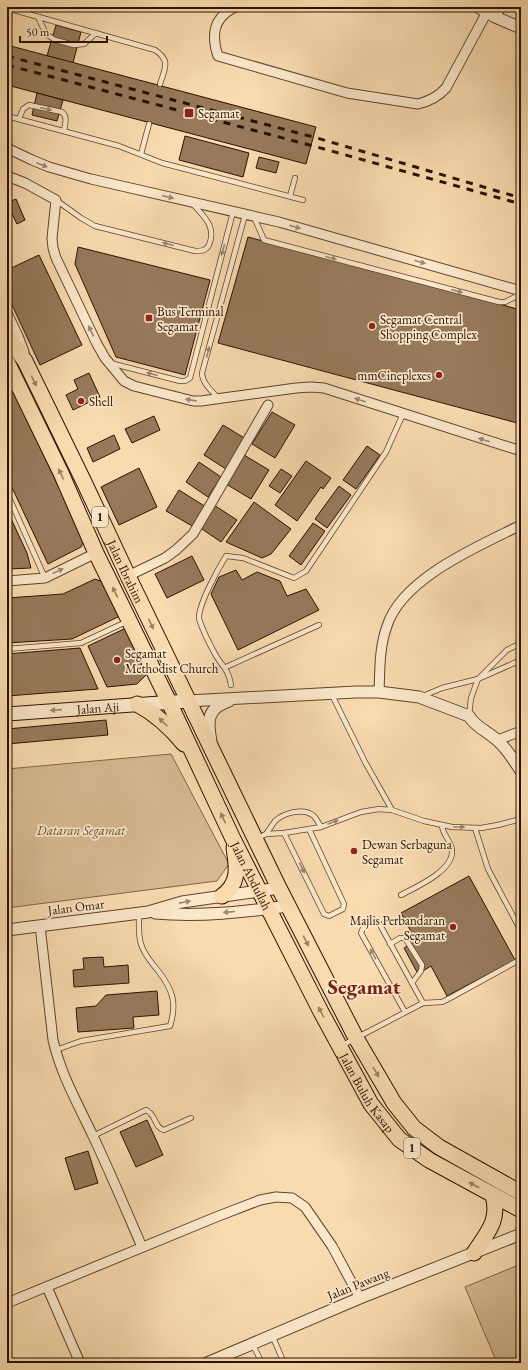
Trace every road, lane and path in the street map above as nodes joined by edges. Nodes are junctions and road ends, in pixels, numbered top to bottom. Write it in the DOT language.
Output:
graph roads {
  1 [pos="235,7"];
  2 [pos="7,8"];
  3 [pos="490,11"];
  4 [pos="38,17"];
  5 [pos="521,28"];
  6 [pos="96,33"];
  7 [pos="160,84"];
  8 [pos="7,116"];
  9 [pos="19,119"];
  10 [pos="149,124"];
  11 [pos="64,131"];
  12 [pos="7,148"];
  13 [pos="141,154"];
  14 [pos="7,176"];
  15 [pos="295,178"];
  16 [pos="290,196"];
  17 [pos="56,200"];
  18 [pos="303,200"];
  19 [pos="191,202"];
  20 [pos="233,212"];
  21 [pos="250,216"];
  22 [pos="521,291"];
  23 [pos="521,294"];
  24 [pos="7,313"];
  25 [pos="7,336"];
  26 [pos="25,361"];
  27 [pos="7,362"];
  28 [pos="108,362"];
  29 [pos="218,398"];
  30 [pos="268,405"];
  31 [pos="404,414"];
  32 [pos="521,451"];
  33 [pos="7,494"];
  34 [pos="521,525"];
  35 [pos="96,553"];
  36 [pos="128,576"];
  37 [pos="45,578"];
  38 [pos="7,582"];
  39 [pos="130,621"];
  40 [pos="319,625"];
  41 [pos="521,643"];
  42 [pos="7,649"];
  43 [pos="521,660"];
  44 [pos="226,667"];
  45 [pos="478,678"];
  46 [pos="231,685"];
  47 [pos="379,692"];
  48 [pos="332,693"];
  49 [pos="420,697"];
  50 [pos="237,698"];
  51 [pos="188,701"];
  52 [pos="169,702"];
  53 [pos="137,704"];
  54 [pos="7,714"];
  55 [pos="469,716"];
  56 [pos="521,731"];
  57 [pos="498,740"];
  58 [pos="214,753"];
  59 [pos="197,762"];
  60 [pos="521,771"];
  61 [pos="392,810"];
  62 [pos="521,820"];
  63 [pos="442,825"];
  64 [pos="321,827"];
  65 [pos="475,828"];
  66 [pos="308,829"];
  67 [pos="284,834"];
  68 [pos="261,837"];
  69 [pos="233,839"];
  70 [pos="279,888"];
  71 [pos="259,891"];
  72 [pos="401,894"];
  73 [pos="222,896"];
  74 [pos="288,906"];
  75 [pos="268,909"];
  76 [pos="144,913"];
  77 [pos="40,926"];
  78 [pos="7,930"];
  79 [pos="521,931"];
  80 [pos="390,944"];
  81 [pos="521,959"];
  82 [pos="412,983"];
  83 [pos="423,1003"];
  84 [pos="405,1012"];
  85 [pos="356,1038"];
  86 [pos="340,1047"];
  87 [pos="56,1050"];
  88 [pos="192,1118"];
  89 [pos="93,1136"];
  90 [pos="521,1193"];
  91 [pos="493,1195"];
  92 [pos="521,1210"];
  93 [pos="521,1234"];
  94 [pos="142,1247"];
  95 [pos="474,1253"];
  96 [pos="47,1287"];
  97 [pos="360,1298"];
  98 [pos="7,1303"];
  99 [pos="272,1335"];
  100 [pos="253,1343"];
  101 [pos="80,1363"];
  102 [pos="207,1363"];
  103 [pos="262,1363"];
  104 [pos="284,1363"];
  1 -- 3 [label="street"];
  2 -- 4 [label="lane"];
  3 -- 5 [label="street"];
  4 -- 6 [label="lane"];
  4 -- 6 [label="lane"];
  6 -- 7 [label="lane"];
  8 -- 9 [label="lane"];
  9 -- 11 [label="lane"];
  9 -- 11 [label="lane, one-way"];
  10 -- 13 [label="lane"];
  11 -- 13 [label="lane"];
  12 -- 19 [label="street, one-way"];
  13 -- 16 [label="lane"];
  14 -- 17 [label="street"];
  15 -- 16 [label="lane"];
  16 -- 18 [label="lane"];
  19 -- 17 [label="lane, one-way"];
  28 -- 17 [label="street, one-way"];
  19 -- 20 [label="street"];
  20 -- 21 [label="street"];
  20 -- 28 [label="lane, one-way"];
  21 -- 22 [label="street, one-way"];
  21 -- 23 [label="lane, one-way"];
  29 -- 21 [label="lane, one-way"];
  24 -- 26 [label="street"];
  25 -- 26 [label="highway, Jalan Ibrahim / 1"];
  26 -- 36 [label="highway, Jalan Ibrahim / 1, one-way"];
  35 -- 27 [label="highway, Jalan Ibrahim / 1, one-way"];
  29 -- 28 [label="street, one-way"];
  31 -- 29 [label="street, one-way"];
  30 -- 36 [label="street"];
  32 -- 31 [label="street, one-way"];
  31 -- 44 [label="lane"];
  33 -- 37 [label="lane"];
  34 -- 47 [label="street"];
  37 -- 35 [label="street, one-way"];
  39 -- 35 [label="highway, Jalan Ibrahim / 1, one-way"];
  36 -- 51 [label="highway, Jalan Ibrahim / 1, one-way"];
  37 -- 38 [label="street"];
  39 -- 42 [label="lane"];
  39 -- 52 [label="highway, Jalan Ibrahim / 1"];
  40 -- 44 [label="lane"];
  41 -- 45 [label="lane"];
  43 -- 45 [label="lane"];
  44 -- 46 [label="lane"];
  45 -- 49 [label="lane"];
  45 -- 55 [label="lane"];
  47 -- 48 [label="street"];
  47 -- 49 [label="street"];
  48 -- 50 [label="street"];
  48 -- 61 [label="lane"];
  49 -- 55 [label="street"];
  50 -- 51 [label="street"];
  50 -- 58 [label="street"];
  51 -- 52 [label="main road, Jalan Aji"];
  51 -- 58 [label="highway, Jalan Abdullah / 1"];
  52 -- 53 [label="main road, Jalan Aji"];
  52 -- 59 [label="highway, Jalan Abdullah / 1"];
  53 -- 54 [label="main road, Jalan Aji, one-way"];
  59 -- 53 [label="highway, one-way"];
  55 -- 57 [label="street"];
  56 -- 57 [label="street"];
  57 -- 60 [label="street"];
  58 -- 68 [label="highway, Jalan Abdullah / 1"];
  69 -- 59 [label="highway, Jalan Abdullah / 1, one-way"];
  61 -- 63 [label="lane"];
  64 -- 61 [label="lane, one-way"];
  62 -- 65 [label="lane"];
  63 -- 65 [label="lane, one-way"];
  63 -- 72 [label="lane"];
  64 -- 66 [label="lane"];
  64 -- 68 [label="lane"];
  65 -- 79 [label="lane"];
  66 -- 67 [label="lane"];
  67 -- 66 [label="lane, one-way"];
  67 -- 68 [label="lane"];
  68 -- 70 [label="highway, Jalan Abdullah / 1"];
  69 -- 71 [label="highway, Jalan Abdullah / 1"];
  69 -- 73 [label="highway"];
  70 -- 71 [label="street, Jalan Omar"];
  70 -- 74 [label="highway, Jalan Abdullah / 1"];
  71 -- 73 [label="street, Jalan Omar"];
  71 -- 75 [label="highway, Jalan Abdullah / 1"];
  76 -- 73 [label="street, Jalan Omar, one-way"];
  74 -- 75 [label="street, Jalan Omar"];
  74 -- 85 [label="highway, Jalan Abdullah / 1, one-way"];
  75 -- 76 [label="street, Jalan Omar, one-way"];
  86 -- 75 [label="highway, Jalan Abdullah / 1, one-way"];
  76 -- 77 [label="street, Jalan Omar"];
  76 -- 87 [label="lane"];
  77 -- 78 [label="street, Jalan Omar"];
  77 -- 87 [label="street"];
  80 -- 82 [label="lane"];
  80 -- 82 [label="lane"];
  84 -- 80 [label="lane, one-way"];
  81 -- 83 [label="lane"];
  82 -- 83 [label="lane"];
  83 -- 84 [label="lane"];
  84 -- 85 [label="lane"];
  85 -- 86 [label="lane"];
  85 -- 90 [label="highway, Jalan Buluh Kasap / 1, one-way"];
  91 -- 86 [label="highway, Jalan Buluh Kasap / 1, one-way"];
  87 -- 89 [label="street"];
  88 -- 89 [label="lane"];
  89 -- 94 [label="street"];
  91 -- 92 [label="highway, Jalan Buluh Kasap / 1"];
  91 -- 95 [label="highway"];
  93 -- 95 [label="street, Jalan Pawang"];
  94 -- 96 [label="street"];
  94 -- 97 [label="street"];
  95 -- 97 [label="street, Jalan Pawang"];
  96 -- 98 [label="street"];
  96 -- 101 [label="street"];
  97 -- 99 [label="street, Jalan Pawang"];
  99 -- 100 [label="street, Jalan Pawang"];
  99 -- 104 [label="lane"];
  100 -- 102 [label="street, Jalan Pawang"];
  100 -- 103 [label="lane"];
}
